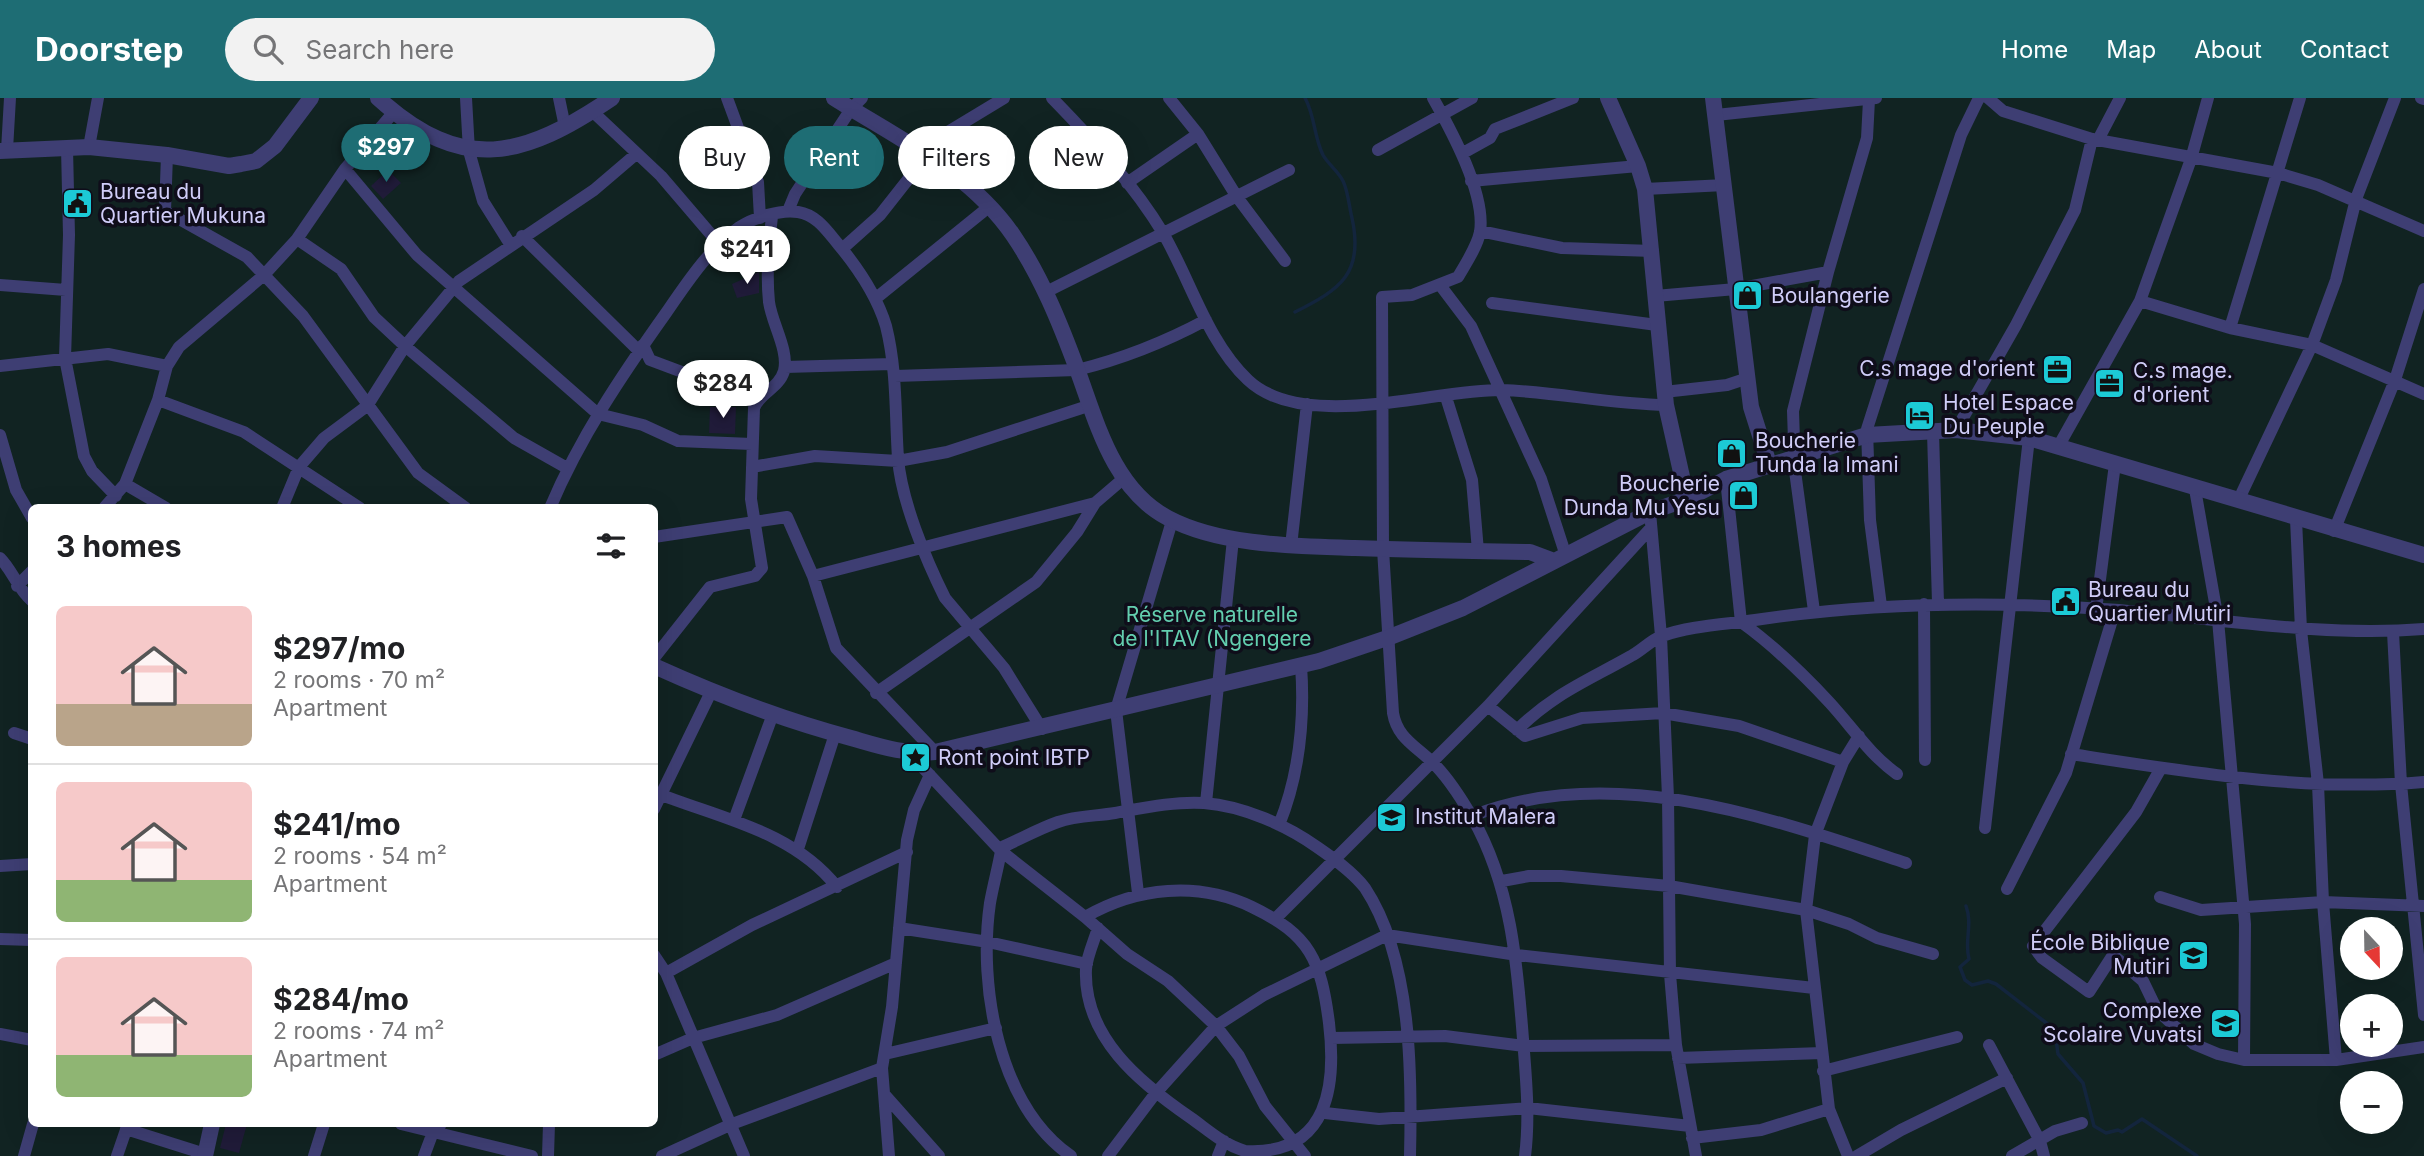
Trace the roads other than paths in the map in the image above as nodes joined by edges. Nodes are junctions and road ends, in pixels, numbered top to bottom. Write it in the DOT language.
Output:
graph roads {
  1 [pos="10,98"];
  2 [pos="98,98"];
  3 [pos="311,98"];
  4 [pos="378,98"];
  5 [pos="466,98"];
  6 [pos="559,98"];
  7 [pos="612,98"];
  8 [pos="727,98"];
  9 [pos="834,98"];
  10 [pos="1004,98"];
  11 [pos="1052,98"];
  12 [pos="1169,98"];
  13 [pos="1433,98"];
  14 [pos="1472,98"];
  15 [pos="1573,98"];
  16 [pos="1608,98"];
  17 [pos="1713,98"];
  18 [pos="1979,98"];
  19 [pos="1988,98"];
  20 [pos="2120,98"];
  21 [pos="2208,98"];
  22 [pos="2300,98"];
  23 [pos="2395,98"];
  24 [pos="1873,99"];
  25 [pos="856,104"];
  26 [pos="592,111"];
  27 [pos="394,112"];
  28 [pos="1443,115"];
  29 [pos="1716,115"];
  30 [pos="958,126"];
  31 [pos="1077,126"];
  32 [pos="565,127"];
  33 [pos="1198,134"];
  34 [pos="898,135"];
  35 [pos="2095,139"];
  36 [pos="89,147"];
  37 [pos="66,148"];
  38 [pos="1378,150"];
  39 [pos="4,151"];
  40 [pos="469,151"];
  41 [pos="1463,153"];
  42 [pos="167,155"];
  43 [pos="635,155"];
  44 [pos="2191,159"];
  45 [pos="1638,166"];
  46 [pos="345,169"];
  47 [pos="1289,170"];
  48 [pos="2278,173"];
  49 [pos="1471,181"];
  50 [pos="1128,182"];
  51 [pos="1128,184"];
  52 [pos="1725,185"];
  53 [pos="900,189"];
  54 [pos="970,189"];
  55 [pos="1645,190"];
  56 [pos="1237,197"];
  57 [pos="2356,199"];
  58 [pos="990,206"];
  59 [pos="788,211"];
  60 [pos="766,217"];
  61 [pos="1480,231"];
  62 [pos="2424,231"];
  63 [pos="1163,233"];
  64 [pos="522,236"];
  65 [pos="297,239"];
  66 [pos="510,244"];
  67 [pos="720,245"];
  68 [pos="842,249"];
  69 [pos="1653,251"];
  70 [pos="1285,261"];
  71 [pos="1828,272"];
  72 [pos="264,275"];
  73 [pos="0,285"];
  74 [pos="1440,285"];
  75 [pos="1736,289"];
  76 [pos="2424,289"];
  77 [pos="66,290"];
  78 [pos="455,290"];
  79 [pos="1046,292"];
  80 [pos="1655,296"];
  81 [pos="875,299"];
  82 [pos="2140,301"];
  83 [pos="1492,303"];
  84 [pos="1206,320"];
  85 [pos="1657,325"];
  86 [pos="2230,328"];
  87 [pos="2312,345"];
  88 [pos="405,346"];
  89 [pos="640,348"];
  90 [pos="65,358"];
  91 [pos="0,366"];
  92 [pos="167,366"];
  93 [pos="785,367"];
  94 [pos="894,370"];
  95 [pos="1077,370"];
  96 [pos="1748,378"];
  97 [pos="2395,380"];
  98 [pos="1498,390"];
  99 [pos="2424,394"];
  100 [pos="1446,397"];
  101 [pos="758,399"];
  102 [pos="1665,399"];
  103 [pos="158,400"];
  104 [pos="1307,404"];
  105 [pos="1382,404"];
  106 [pos="367,405"];
  107 [pos="1088,406"];
  108 [pos="598,414"];
  109 [pos="1956,430"];
  110 [pos="1933,432"];
  111 [pos="0,435"];
  112 [pos="1867,435"];
  113 [pos="2029,438"];
  114 [pos="752,444"];
  115 [pos="2058,447"];
  116 [pos="1793,456"];
  117 [pos="898,461"];
  118 [pos="1769,464"];
  119 [pos="2115,464"];
  120 [pos="299,467"];
  121 [pos="752,467"];
  122 [pos="567,468"];
  123 [pos="1123,479"];
  124 [pos="1726,479"];
  125 [pos="125,484"];
  126 [pos="2195,488"];
  127 [pos="117,496"];
  128 [pos="1687,499"];
  129 [pos="2238,501"];
  130 [pos="1095,503"];
  131 [pos="108,504"];
  132 [pos="159,504"];
  133 [pos="284,504"];
  134 [pos="354,504"];
  135 [pos="461,504"];
  136 [pos="553,504"];
  137 [pos="28,511"];
  138 [pos="1650,512"];
  139 [pos="2296,519"];
  140 [pos="753,520"];
  141 [pos="1172,521"];
  142 [pos="1650,530"];
  143 [pos="2334,531"];
  144 [pos="658,536"];
  145 [pos="1233,539"];
  146 [pos="1291,545"];
  147 [pos="921,546"];
  148 [pos="1384,549"];
  149 [pos="1478,551"];
  150 [pos="2424,555"];
  151 [pos="0,558"];
  152 [pos="1560,559"];
  153 [pos="28,575"];
  154 [pos="814,576"];
  155 [pos="17,586"];
  156 [pos="28,597"];
  157 [pos="1931,603"];
  158 [pos="2010,604"];
  159 [pos="1881,606"];
  160 [pos="2096,610"];
  161 [pos="2115,610"];
  162 [pos="1814,611"];
  163 [pos="2218,620"];
  164 [pos="1741,622"];
  165 [pos="2424,629"];
  166 [pos="971,630"];
  167 [pos="2301,630"];
  168 [pos="2393,632"];
  169 [pos="1661,636"];
  170 [pos="1390,637"];
  171 [pos="658,652"];
  172 [pos="1301,665"];
  173 [pos="658,668"];
  174 [pos="1219,685"];
  175 [pos="711,692"];
  176 [pos="876,694"];
  177 [pos="1488,706"];
  178 [pos="1116,710"];
  179 [pos="1662,713"];
  180 [pos="773,714"];
  181 [pos="1042,729"];
  182 [pos="1517,730"];
  183 [pos="13,733"];
  184 [pos="835,734"];
  185 [pos="1859,736"];
  186 [pos="28,738"];
  187 [pos="934,752"];
  188 [pos="2071,754"];
  189 [pos="911,755"];
  190 [pos="1925,760"];
  191 [pos="1432,762"];
  192 [pos="1843,762"];
  193 [pos="2161,768"];
  194 [pos="1897,774"];
  195 [pos="930,775"];
  196 [pos="2231,779"];
  197 [pos="2424,782"];
  198 [pos="2318,784"];
  199 [pos="2401,784"];
  200 [pos="658,791"];
  201 [pos="658,793"];
  202 [pos="1668,797"];
  203 [pos="1206,803"];
  204 [pos="1129,810"];
  205 [pos="1472,816"];
  206 [pos="734,820"];
  207 [pos="1279,825"];
  208 [pos="1986,828"];
  209 [pos="1815,835"];
  210 [pos="798,849"];
  211 [pos="1001,850"];
  212 [pos="907,852"];
  213 [pos="1335,859"];
  214 [pos="1906,863"];
  215 [pos="28,864"];
  216 [pos="0,866"];
  217 [pos="1502,881"];
  218 [pos="837,887"];
  219 [pos="1669,887"];
  220 [pos="2007,889"];
  221 [pos="1138,893"];
  222 [pos="2161,897"];
  223 [pos="2323,902"];
  224 [pos="2418,905"];
  225 [pos="2243,908"];
  226 [pos="1806,911"];
  227 [pos="1085,917"];
  228 [pos="1276,918"];
  229 [pos="899,928"];
  230 [pos="1098,928"];
  231 [pos="1387,935"];
  232 [pos="0,939"];
  233 [pos="28,940"];
  234 [pos="988,942"];
  235 [pos="1933,954"];
  236 [pos="1517,955"];
  237 [pos="658,961"];
  238 [pos="896,963"];
  239 [pos="1087,964"];
  240 [pos="1318,971"];
  241 [pos="666,973"];
  242 [pos="1670,974"];
  243 [pos="1814,988"];
  244 [pos="2424,1015"];
  245 [pos="1216,1026"];
  246 [pos="996,1028"];
  247 [pos="0,1034"];
  248 [pos="1957,1037"];
  249 [pos="693,1038"];
  250 [pos="1331,1038"];
  251 [pos="1406,1038"];
  252 [pos="28,1039"];
  253 [pos="1989,1045"];
  254 [pos="1524,1046"];
  255 [pos="2424,1047"];
  256 [pos="1677,1051"];
  257 [pos="658,1053"];
  258 [pos="1822,1053"];
  259 [pos="885,1054"];
  260 [pos="2245,1060"];
  261 [pos="2336,1060"];
  262 [pos="882,1068"];
  263 [pos="1823,1071"];
  264 [pos="2007,1077"];
  265 [pos="884,1093"];
  266 [pos="1155,1094"];
  267 [pos="1528,1108"];
  268 [pos="1829,1109"];
  269 [pos="1325,1113"];
  270 [pos="1411,1117"];
  271 [pos="2082,1123"];
  272 [pos="732,1124"];
  273 [pos="32,1127"];
  274 [pos="127,1127"];
  275 [pos="130,1127"];
  276 [pos="211,1127"];
  277 [pos="323,1127"];
  278 [pos="549,1127"];
  279 [pos="437,1128"];
  280 [pos="1691,1132"];
  281 [pos="1224,1141"];
  282 [pos="2040,1141"];
  283 [pos="1301,1152"];
  284 [pos="205,1155"];
  285 [pos="24,1156"];
  286 [pos="117,1156"];
  287 [pos="314,1156"];
  288 [pos="424,1156"];
  289 [pos="532,1156"];
  290 [pos="548,1156"];
  291 [pos="662,1156"];
  292 [pos="744,1156"];
  293 [pos="889,1156"];
  294 [pos="939,1156"];
  295 [pos="1071,1156"];
  296 [pos="1108,1156"];
  297 [pos="1218,1156"];
  298 [pos="1409,1156"];
  299 [pos="1525,1156"];
  300 [pos="1696,1156"];
  301 [pos="1848,1156"];
  302 [pos="1857,1156"];
  303 [pos="2011,1156"];
  304 [pos="2044,1156"];
  1 -- 39 [label="street"];
  2 -- 36 [label="street"];
  3 -- 42 [label="street"];
  4 -- 27 [label="street"];
  5 -- 40 [label="street"];
  6 -- 32 [label="street"];
  7 -- 26 [label="street"];
  8 -- 60 [label="street"];
  9 -- 25 [label="street"];
  10 -- 30 [label="street"];
  11 -- 31 [label="street"];
  12 -- 33 [label="street"];
  13 -- 28 [label="street"];
  14 -- 28 [label="street"];
  15 -- 41 [label="street"];
  16 -- 45 [label="street"];
  17 -- 29 [label="street"];
  18 -- 112 [label="street"];
  19 -- 35 [label="street"];
  20 -- 35 [label="street"];
  21 -- 44 [label="street"];
  22 -- 48 [label="street"];
  23 -- 57 [label="street"];
  24 -- 29 [label="street"];
  24 -- 71 [label="street"];
  25 -- 34 [label="street"];
  25 -- 59 [label="street"];
  26 -- 32 [label="street"];
  26 -- 43 [label="street"];
  27 -- 40 [label="street"];
  27 -- 46 [label="street"];
  28 -- 38 [label="street"];
  28 -- 41 [label="street"];
  29 -- 52 [label="street"];
  32 -- 40 [label="street"];
  33 -- 50 [label="street"];
  33 -- 56 [label="street"];
  35 -- 44 [label="street"];
  35 -- 109 [label="street"];
  36 -- 37 [label="street"];
  36 -- 42 [label="street"];
  37 -- 39 [label="street"];
  37 -- 77 [label="street"];
  40 -- 66 [label="street"];
  41 -- 49 [label="street"];
  42 -- 72 [label="street"];
  43 -- 64 [label="street"];
  43 -- 67 [label="street"];
  44 -- 48 [label="street"];
  44 -- 82 [label="street"];
  45 -- 49 [label="street"];
  45 -- 55 [label="street"];
  46 -- 65 [label="street"];
  46 -- 78 [label="street"];
  47 -- 56 [label="street"];
  48 -- 57 [label="street"];
  48 -- 86 [label="street"];
  49 -- 61 [label="street"];
  51 -- 63 [label="street"];
  52 -- 55 [label="street"];
  52 -- 75 [label="street"];
  53 -- 68 [label="street"];
  54 -- 58 [label="street"];
  55 -- 69 [label="street"];
  56 -- 63 [label="street"];
  56 -- 70 [label="street"];
  57 -- 62 [label="street"];
  57 -- 87 [label="street"];
  58 -- 79 [label="street"];
  58 -- 81 [label="street"];
  59 -- 60 [label="street"];
  59 -- 68 [label="street"];
  60 -- 67 [label="street"];
  60 -- 93 [label="street"];
  61 -- 69 [label="street"];
  61 -- 74 [label="street"];
  63 -- 79 [label="street"];
  63 -- 84 [label="street"];
  64 -- 66 [label="street"];
  64 -- 89 [label="street"];
  65 -- 72 [label="street"];
  65 -- 88 [label="street"];
  66 -- 78 [label="street"];
  67 -- 89 [label="street"];
  68 -- 81 [label="street"];
  69 -- 80 [label="street"];
  71 -- 75 [label="street"];
  71 -- 116 [label="street"];
  72 -- 92 [label="street"];
  72 -- 106 [label="street"];
  73 -- 77 [label="street"];
  74 -- 98 [label="street"];
  74 -- 105 [label="street"];
  75 -- 80 [label="street"];
  75 -- 96 [label="street"];
  76 -- 97 [label="street"];
  77 -- 90 [label="street"];
  78 -- 88 [label="street"];
  78 -- 108 [label="street"];
  79 -- 95 [label="street"];
  80 -- 85 [label="street"];
  81 -- 94 [label="street"];
  82 -- 86 [label="street"];
  82 -- 115 [label="street"];
  83 -- 85 [label="street"];
  84 -- 95 [label="street"];
  84 -- 104 [label="street"];
  85 -- 102 [label="street"];
  86 -- 87 [label="street"];
  87 -- 97 [label="street"];
  87 -- 129 [label="street"];
  88 -- 106 [label="street"];
  88 -- 122 [label="street"];
  89 -- 101 [label="street"];
  89 -- 108 [label="street"];
  90 -- 91 [label="street"];
  90 -- 92 [label="street"];
  90 -- 127 [label="street"];
  92 -- 103 [label="street"];
  93 -- 94 [label="street"];
  93 -- 101 [label="street"];
  94 -- 95 [label="street"];
  94 -- 117 [label="street"];
  95 -- 107 [label="street"];
  96 -- 102 [label="street"];
  96 -- 118 [label="street"];
  97 -- 99 [label="street"];
  97 -- 143 [label="street"];
  98 -- 100 [label="street"];
  98 -- 102 [label="street"];
  98 -- 152 [label="street"];
  100 -- 105 [label="street"];
  100 -- 149 [label="street"];
  101 -- 114 [label="street"];
  102 -- 128 [label="street"];
  103 -- 120 [label="street"];
  103 -- 125 [label="street"];
  104 -- 105 [label="street"];
  104 -- 146 [label="street"];
  105 -- 148 [label="street"];
  106 -- 120 [label="street"];
  106 -- 135 [label="street"];
  107 -- 117 [label="street"];
  107 -- 123 [label="street"];
  108 -- 114 [label="street"];
  108 -- 122 [label="street"];
  109 -- 110 [label="street"];
  109 -- 113 [label="street"];
  110 -- 112 [label="street"];
  110 -- 157 [label="street"];
  111 -- 137 [label="street"];
  112 -- 116 [label="street"];
  112 -- 159 [label="street"];
  113 -- 115 [label="street"];
  113 -- 158 [label="street"];
  114 -- 121 [label="street"];
  115 -- 119 [label="street"];
  116 -- 118 [label="street"];
  116 -- 162 [label="street"];
  117 -- 121 [label="street"];
  117 -- 147 [label="street"];
  118 -- 124 [label="street"];
  119 -- 126 [label="street"];
  119 -- 160 [label="street"];
  120 -- 133 [label="street"];
  120 -- 134 [label="street"];
  121 -- 140 [label="street"];
  122 -- 136 [label="street"];
  123 -- 130 [label="street"];
  123 -- 141 [label="street"];
  124 -- 128 [label="street"];
  124 -- 164 [label="street"];
  125 -- 127 [label="street"];
  125 -- 132 [label="street"];
  126 -- 129 [label="street"];
  126 -- 163 [label="street"];
  127 -- 131 [label="street"];
  128 -- 138 [label="street"];
  129 -- 139 [label="street"];
  130 -- 147 [label="street"];
  130 -- 166 [label="street"];
  138 -- 142 [label="street"];
  138 -- 152 [label="street"];
  139 -- 143 [label="street"];
  139 -- 167 [label="street"];
  140 -- 144 [label="street"];
  140 -- 154 [label="street"];
  140 -- 171 [label="street"];
  141 -- 145 [label="street"];
  141 -- 178 [label="street"];
  142 -- 169 [label="street"];
  142 -- 177 [label="street"];
  143 -- 150 [label="street"];
  145 -- 146 [label="street"];
  145 -- 174 [label="street"];
  146 -- 148 [label="street"];
  147 -- 154 [label="street"];
  147 -- 166 [label="street"];
  148 -- 149 [label="street"];
  148 -- 170 [label="street"];
  149 -- 152 [label="street"];
  151 -- 155 [label="street"];
  152 -- 170 [label="street"];
  153 -- 155 [label="street"];
  154 -- 176 [label="street"];
  155 -- 156 [label="street"];
  157 -- 158 [label="street"];
  157 -- 159 [label="street"];
  157 -- 190 [label="street"];
  158 -- 160 [label="street"];
  158 -- 208 [label="street"];
  159 -- 162 [label="street"];
  160 -- 161 [label="street"];
  161 -- 163 [label="street"];
  161 -- 188 [label="street"];
  162 -- 164 [label="street"];
  163 -- 167 [label="street"];
  163 -- 196 [label="street"];
  164 -- 169 [label="street"];
  164 -- 185 [label="street"];
  165 -- 168 [label="street"];
  166 -- 176 [label="street"];
  166 -- 181 [label="street"];
  167 -- 168 [label="street"];
  167 -- 198 [label="street"];
  168 -- 199 [label="street"];
  169 -- 179 [label="street"];
  169 -- 182 [label="street"];
  170 -- 172 [label="street"];
  170 -- 191 [label="street"];
  172 -- 174 [label="street"];
  172 -- 207 [label="street"];
  173 -- 175 [label="street"];
  174 -- 178 [label="street"];
  174 -- 203 [label="street"];
  175 -- 180 [label="street"];
  175 -- 200 [label="street"];
  176 -- 187 [label="street"];
  177 -- 182 [label="street"];
  177 -- 191 [label="street"];
  178 -- 181 [label="street"];
  178 -- 204 [label="street"];
  179 -- 182 [label="street"];
  179 -- 192 [label="street"];
  179 -- 202 [label="street"];
  180 -- 184 [label="street"];
  180 -- 206 [label="street"];
  181 -- 187 [label="street"];
  183 -- 186 [label="street"];
  184 -- 189 [label="street"];
  184 -- 210 [label="street"];
  185 -- 192 [label="street"];
  185 -- 194 [label="street"];
  187 -- 189 [label="street"];
  188 -- 193 [label="street"];
  188 -- 220 [label="street"];
  189 -- 195 [label="street"];
  191 -- 205 [label="street"];
  191 -- 213 [label="street"];
  192 -- 209 [label="street"];
  193 -- 196 [label="street"];
  193 -- 260 [label="street"];
  195 -- 211 [label="street"];
  195 -- 212 [label="street"];
  196 -- 198 [label="street"];
  196 -- 225 [label="street"];
  197 -- 199 [label="street"];
  198 -- 199 [label="street"];
  198 -- 223 [label="street"];
  199 -- 224 [label="street"];
  201 -- 206 [label="street"];
  202 -- 205 [label="street"];
  202 -- 209 [label="street"];
  202 -- 219 [label="street"];
  203 -- 204 [label="street"];
  203 -- 207 [label="street"];
  204 -- 211 [label="street"];
  204 -- 221 [label="street"];
  205 -- 217 [label="street"];
  206 -- 210 [label="street"];
  207 -- 213 [label="street"];
  209 -- 214 [label="street"];
  209 -- 226 [label="street"];
  210 -- 218 [label="street"];
  211 -- 227 [label="street"];
  211 -- 234 [label="street"];
  212 -- 218 [label="street"];
  212 -- 229 [label="street"];
  213 -- 228 [label="street"];
  213 -- 231 [label="street"];
  215 -- 216 [label="street"];
  217 -- 219 [label="street"];
  217 -- 236 [label="street"];
  218 -- 241 [label="street"];
  219 -- 226 [label="street"];
  219 -- 242 [label="street"];
  221 -- 227 [label="street"];
  221 -- 228 [label="street"];
  222 -- 225 [label="street"];
  223 -- 224 [label="street"];
  223 -- 225 [label="street"];
  223 -- 261 [label="street"];
  224 -- 244 [label="street"];
  225 -- 260 [label="street"];
  226 -- 235 [label="street"];
  226 -- 243 [label="street"];
  227 -- 230 [label="street"];
  228 -- 240 [label="street"];
  229 -- 234 [label="street"];
  229 -- 238 [label="street"];
  230 -- 239 [label="street"];
  230 -- 245 [label="street"];
  231 -- 236 [label="street"];
  231 -- 240 [label="street"];
  231 -- 251 [label="street"];
  232 -- 233 [label="street"];
  234 -- 239 [label="street"];
  234 -- 246 [label="street"];
  236 -- 242 [label="street"];
  236 -- 254 [label="street"];
  237 -- 241 [label="street"];
  238 -- 249 [label="street"];
  238 -- 259 [label="street"];
  239 -- 266 [label="street"];
  240 -- 245 [label="street"];
  240 -- 250 [label="street"];
  241 -- 249 [label="street"];
  242 -- 243 [label="street"];
  242 -- 256 [label="street"];
  243 -- 258 [label="street"];
  245 -- 266 [label="street"];
  245 -- 283 [label="street"];
  246 -- 259 [label="street"];
  246 -- 295 [label="street"];
  247 -- 252 [label="street"];
  248 -- 263 [label="street"];
  249 -- 257 [label="street"];
  249 -- 272 [label="street"];
  250 -- 251 [label="street"];
  250 -- 269 [label="street"];
  251 -- 254 [label="street"];
  251 -- 270 [label="street"];
  253 -- 264 [label="street"];
  254 -- 256 [label="street"];
  254 -- 267 [label="street"];
  255 -- 261 [label="street"];
  256 -- 258 [label="street"];
  256 -- 280 [label="street"];
  258 -- 263 [label="street"];
  259 -- 262 [label="street"];
  260 -- 261 [label="street"];
  262 -- 265 [label="street"];
  262 -- 272 [label="street"];
  263 -- 268 [label="street"];
  264 -- 282 [label="street"];
  264 -- 302 [label="street"];
  265 -- 293 [label="street"];
  265 -- 294 [label="street"];
  266 -- 281 [label="street"];
  266 -- 296 [label="street"];
  267 -- 270 [label="street"];
  267 -- 280 [label="street"];
  267 -- 299 [label="street"];
  268 -- 280 [label="street"];
  268 -- 301 [label="street"];
  269 -- 270 [label="street"];
  269 -- 283 [label="street"];
  270 -- 298 [label="street"];
  271 -- 282 [label="street"];
  272 -- 291 [label="street"];
  272 -- 292 [label="street"];
  273 -- 285 [label="street"];
  274 -- 286 [label="street"];
  275 -- 284 [label="street"];
  276 -- 284 [label="street"];
  277 -- 287 [label="street"];
  278 -- 290 [label="street"];
  279 -- 288 [label="street"];
  279 -- 289 [label="street"];
  280 -- 300 [label="street"];
  281 -- 283 [label="street"];
  281 -- 297 [label="street"];
  282 -- 303 [label="street"];
  282 -- 304 [label="street"];
}
